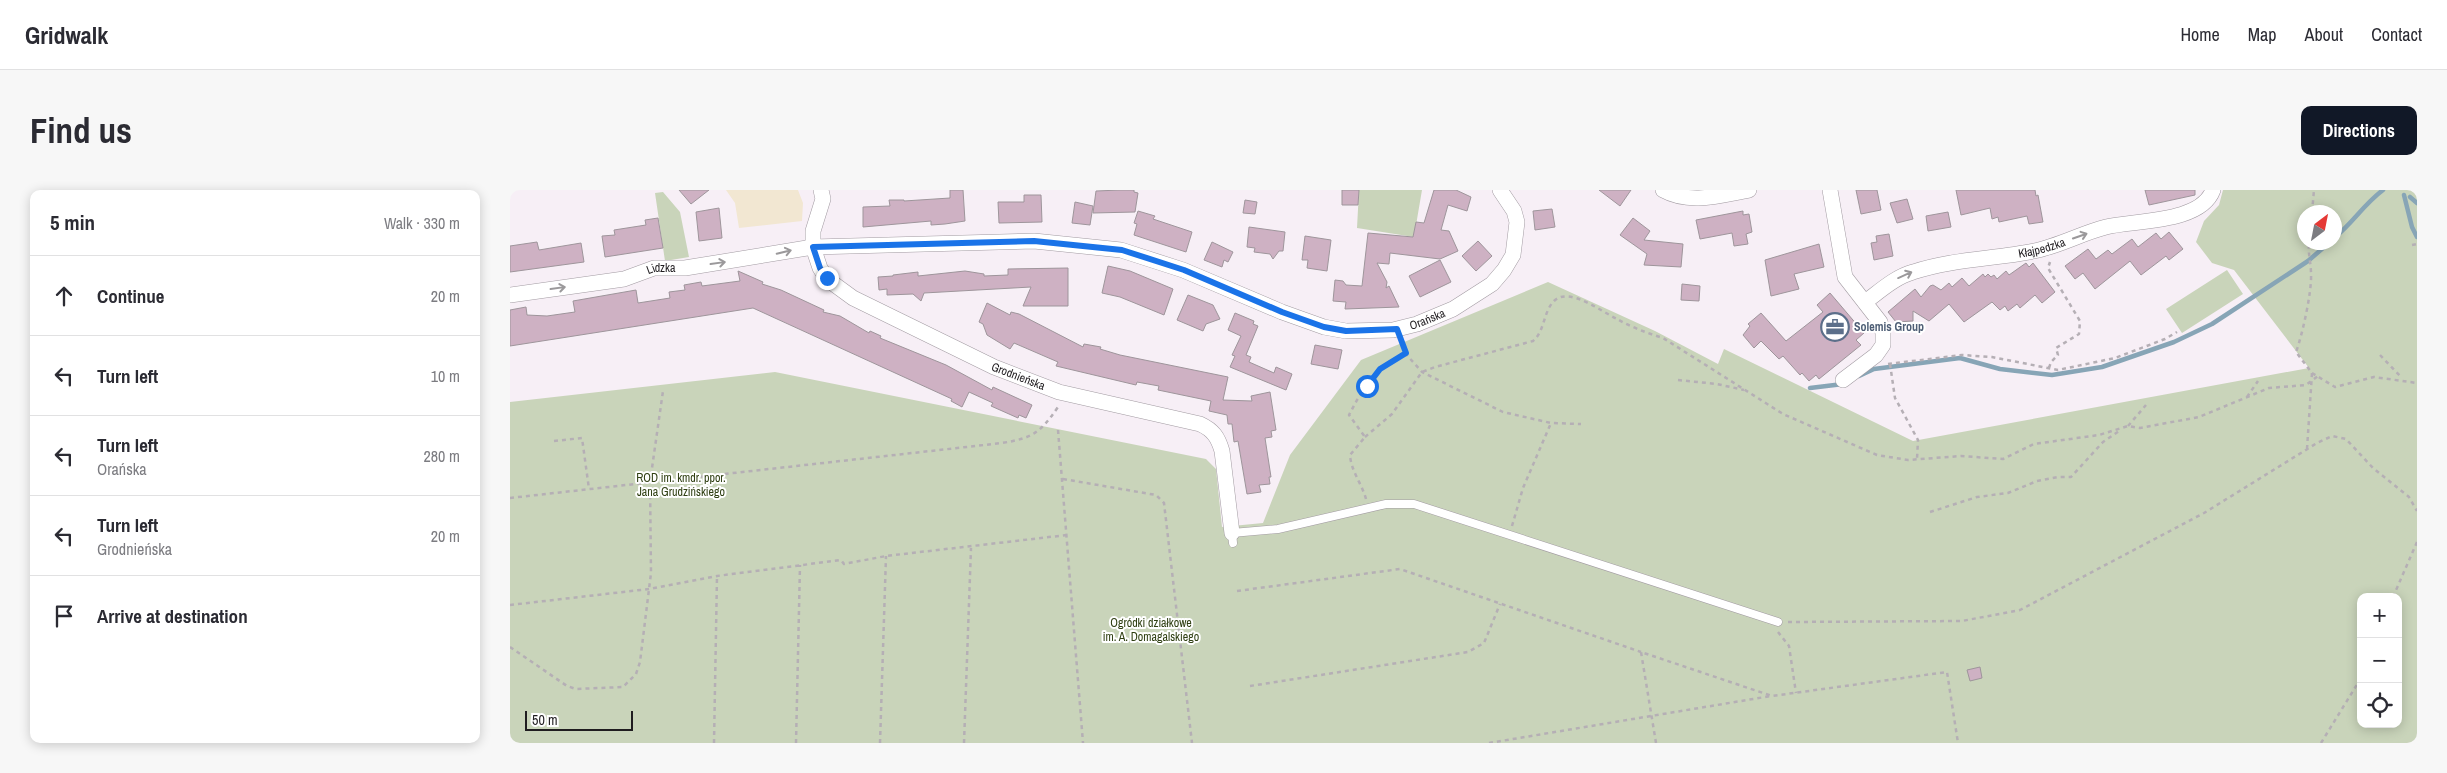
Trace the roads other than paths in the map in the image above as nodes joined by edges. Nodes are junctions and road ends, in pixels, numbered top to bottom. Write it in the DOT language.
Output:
graph roads {
  1 [pos="821,190"];
  2 [pos="1500,190"];
  3 [pos="1663,190"];
  4 [pos="1749,190"];
  5 [pos="1830,190"];
  6 [pos="2213,190"];
  7 [pos="813,247"];
  8 [pos="510,296"];
  9 [pos="1865,302"];
  10 [pos="1843,380"];
  11 [pos="1233,538"];
  12 [pos="1778,622"];
  1 -- 7 [label="street, Grodnieńska"];
  2 -- 7 [label="street, Orańska"];
  3 -- 4 [label="street"];
  5 -- 9 [label="street"];
  9 -- 6 [label="street, Kłajpedzka, one-way"];
  8 -- 7 [label="street, Lidzka, one-way"];
  7 -- 11 [label="street, Grodnieńska"];
  9 -- 10 [label="street"];
  11 -- 12 [label="lane"];
}
